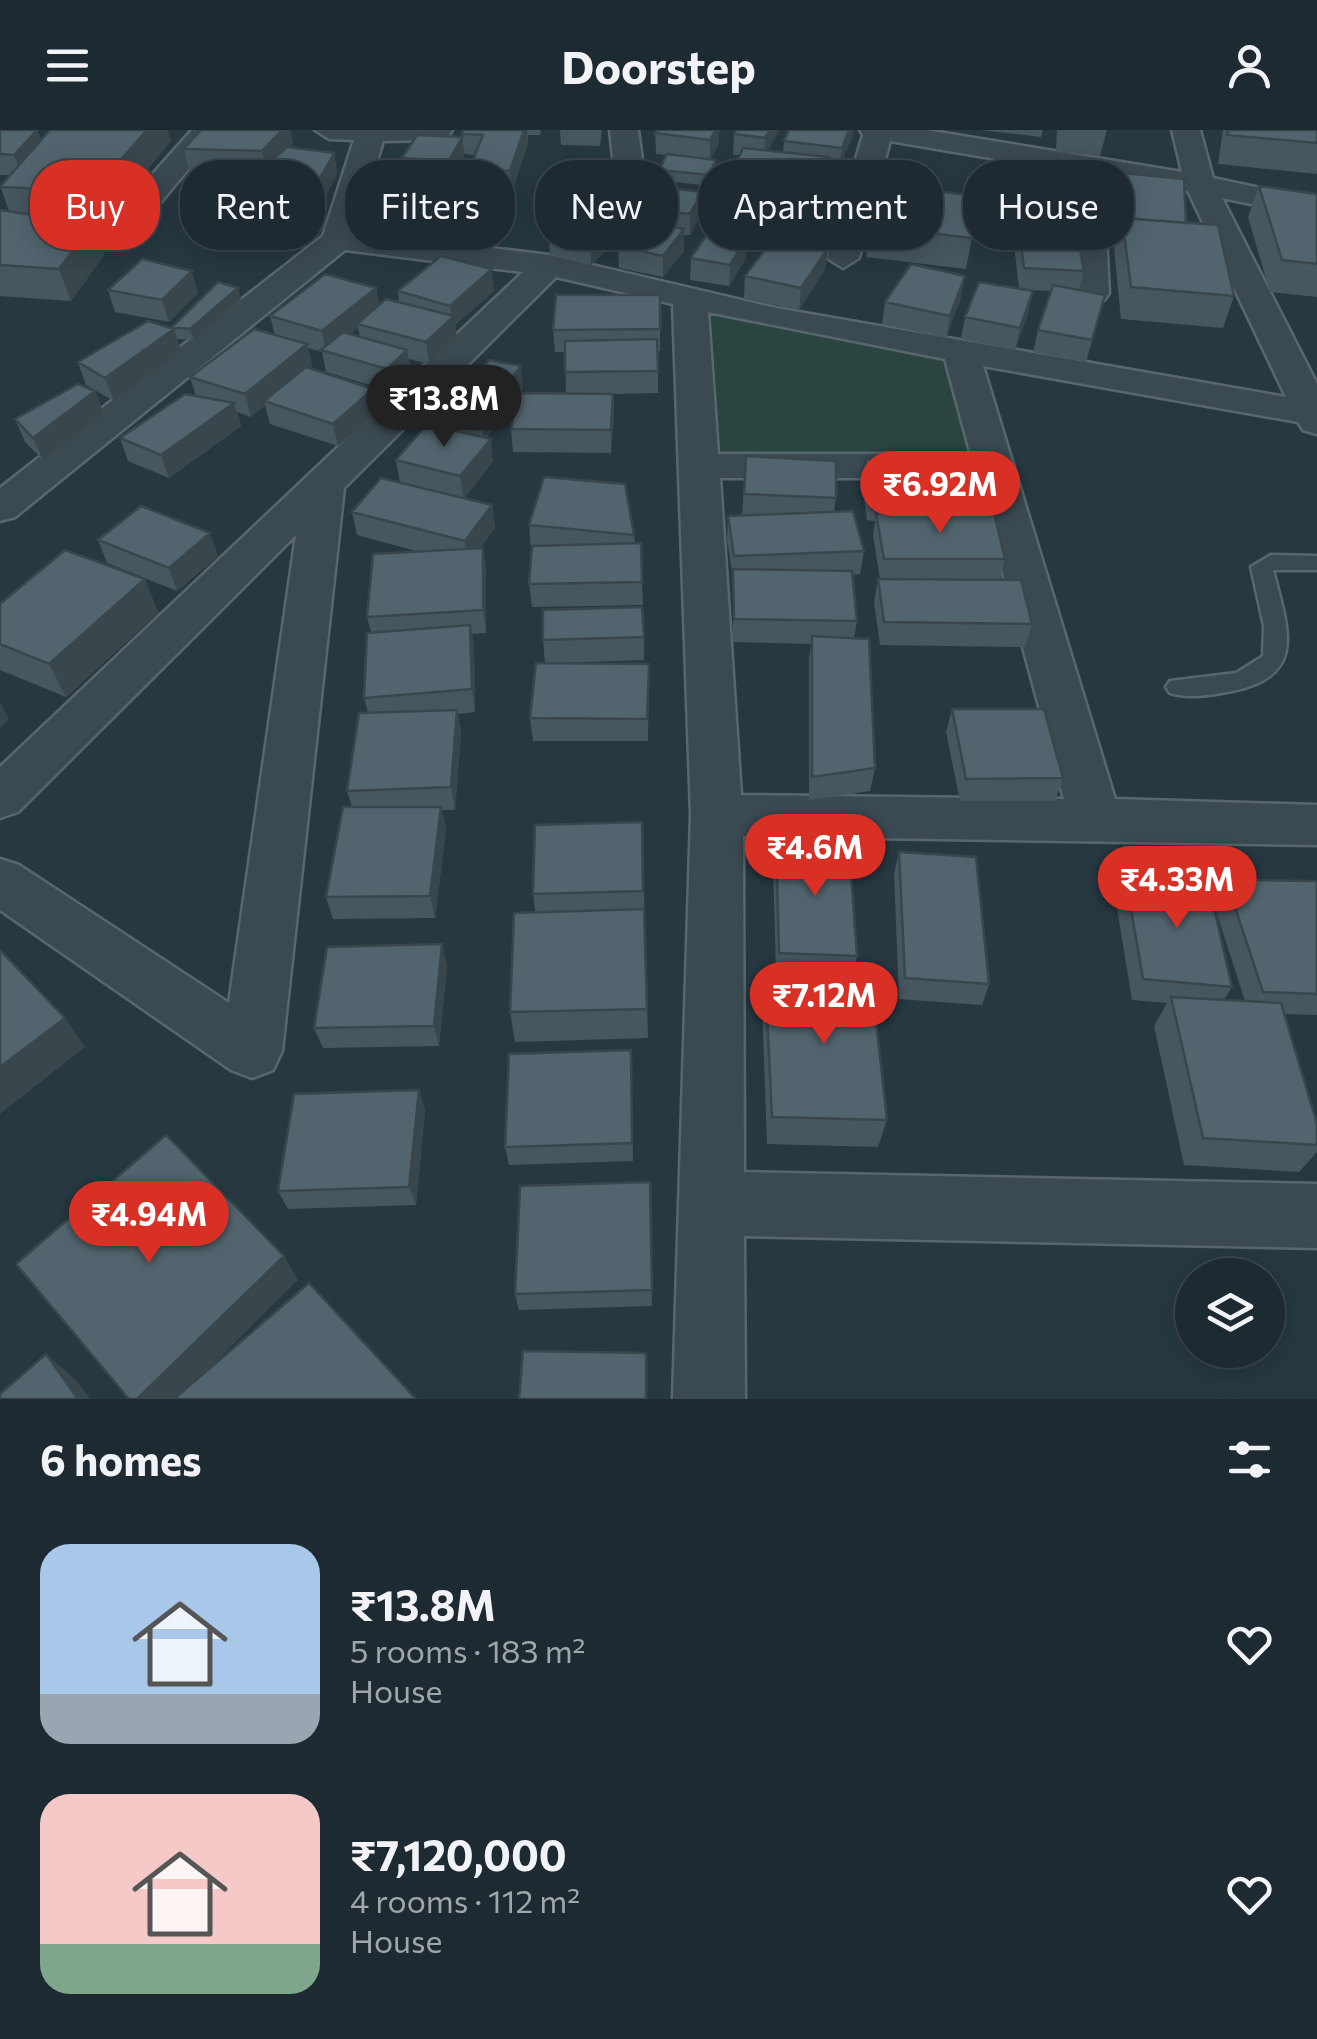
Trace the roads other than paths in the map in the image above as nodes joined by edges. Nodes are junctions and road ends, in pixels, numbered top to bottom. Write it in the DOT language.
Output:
graph roads {
  1 [pos="207,130"];
  2 [pos="328,130"];
  3 [pos="438,130"];
  4 [pos="624,130"];
  5 [pos="876,130"];
  6 [pos="1186,130"];
  7 [pos="353,131"];
  8 [pos="628,160"];
  9 [pos="1053,160"];
  10 [pos="1134,173"];
  11 [pos="160,184"];
  12 [pos="1200,184"];
  13 [pos="1317,209"];
  14 [pos="338,240"];
  15 [pos="1091,250"];
  16 [pos="842,258"];
  17 [pos="549,265"];
  18 [pos="1092,293"];
  19 [pos="690,298"];
  20 [pos="962,350"];
  21 [pos="1314,417"];
  22 [pos="699,466"];
  23 [pos="995,466"];
  24 [pos="324,484"];
  25 [pos="0,508"];
  26 [pos="1317,563"];
  27 [pos="1178,687"];
  28 [pos="0,798"];
  29 [pos="717,815"];
  30 [pos="1150,820"];
  31 [pos="1317,826"];
  32 [pos="0,881"];
  33 [pos="712,1203"];
  34 [pos="1317,1216"];
  35 [pos="709,1399"];
  1 -- 11 [label="street"];
  2 -- 7 [label="street"];
  3 -- 7 [label="street"];
  4 -- 8 [label="street"];
  5 -- 9 [label="street"];
  5 -- 16 [label="street"];
  6 -- 12 [label="street"];
  7 -- 14 [label="street"];
  10 -- 12 [label="street"];
  12 -- 13 [label="street"];
  12 -- 21 [label="street"];
  14 -- 17 [label="street"];
  14 -- 25 [label="street"];
  15 -- 18 [label="street"];
  17 -- 19 [label="street"];
  17 -- 24 [label="street"];
  19 -- 20 [label="street"];
  19 -- 22 [label="street"];
  20 -- 21 [label="street"];
  20 -- 23 [label="street"];
  22 -- 23 [label="street"];
  22 -- 29 [label="street"];
  23 -- 30 [label="street"];
  24 -- 28 [label="street"];
  24 -- 32 [label="street"];
  26 -- 27 [label="lane"];
  29 -- 30 [label="street"];
  29 -- 33 [label="street"];
  30 -- 31 [label="street"];
  33 -- 34 [label="street"];
  33 -- 35 [label="street"];
}
